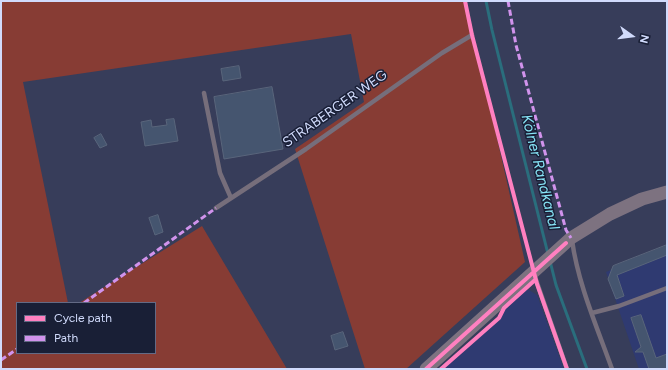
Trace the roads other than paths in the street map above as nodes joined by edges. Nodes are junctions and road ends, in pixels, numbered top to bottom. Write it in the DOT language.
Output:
graph roads {
  1 [pos="472,35"];
  2 [pos="204,93"];
  3 [pos="667,192"];
  4 [pos="231,198"];
  5 [pos="216,208"];
  6 [pos="569,240"];
  7 [pos="536,270"];
  8 [pos="667,288"];
  9 [pos="592,313"];
  10 [pos="426,369"];
  11 [pos="568,369"];
  12 [pos="612,369"];
  1 -- 4 [label="lane, STRABERGER WEG"];
  2 -- 4 [label="lane"];
  3 -- 6 [label="main road"];
  4 -- 5 [label="lane, STRABERGER WEG"];
  6 -- 7 [label="main road"];
  6 -- 9 [label="lane"];
  7 -- 10 [label="main road"];
  7 -- 11 [label="lane"];
  8 -- 9 [label="lane"];
  9 -- 12 [label="lane"];
}
